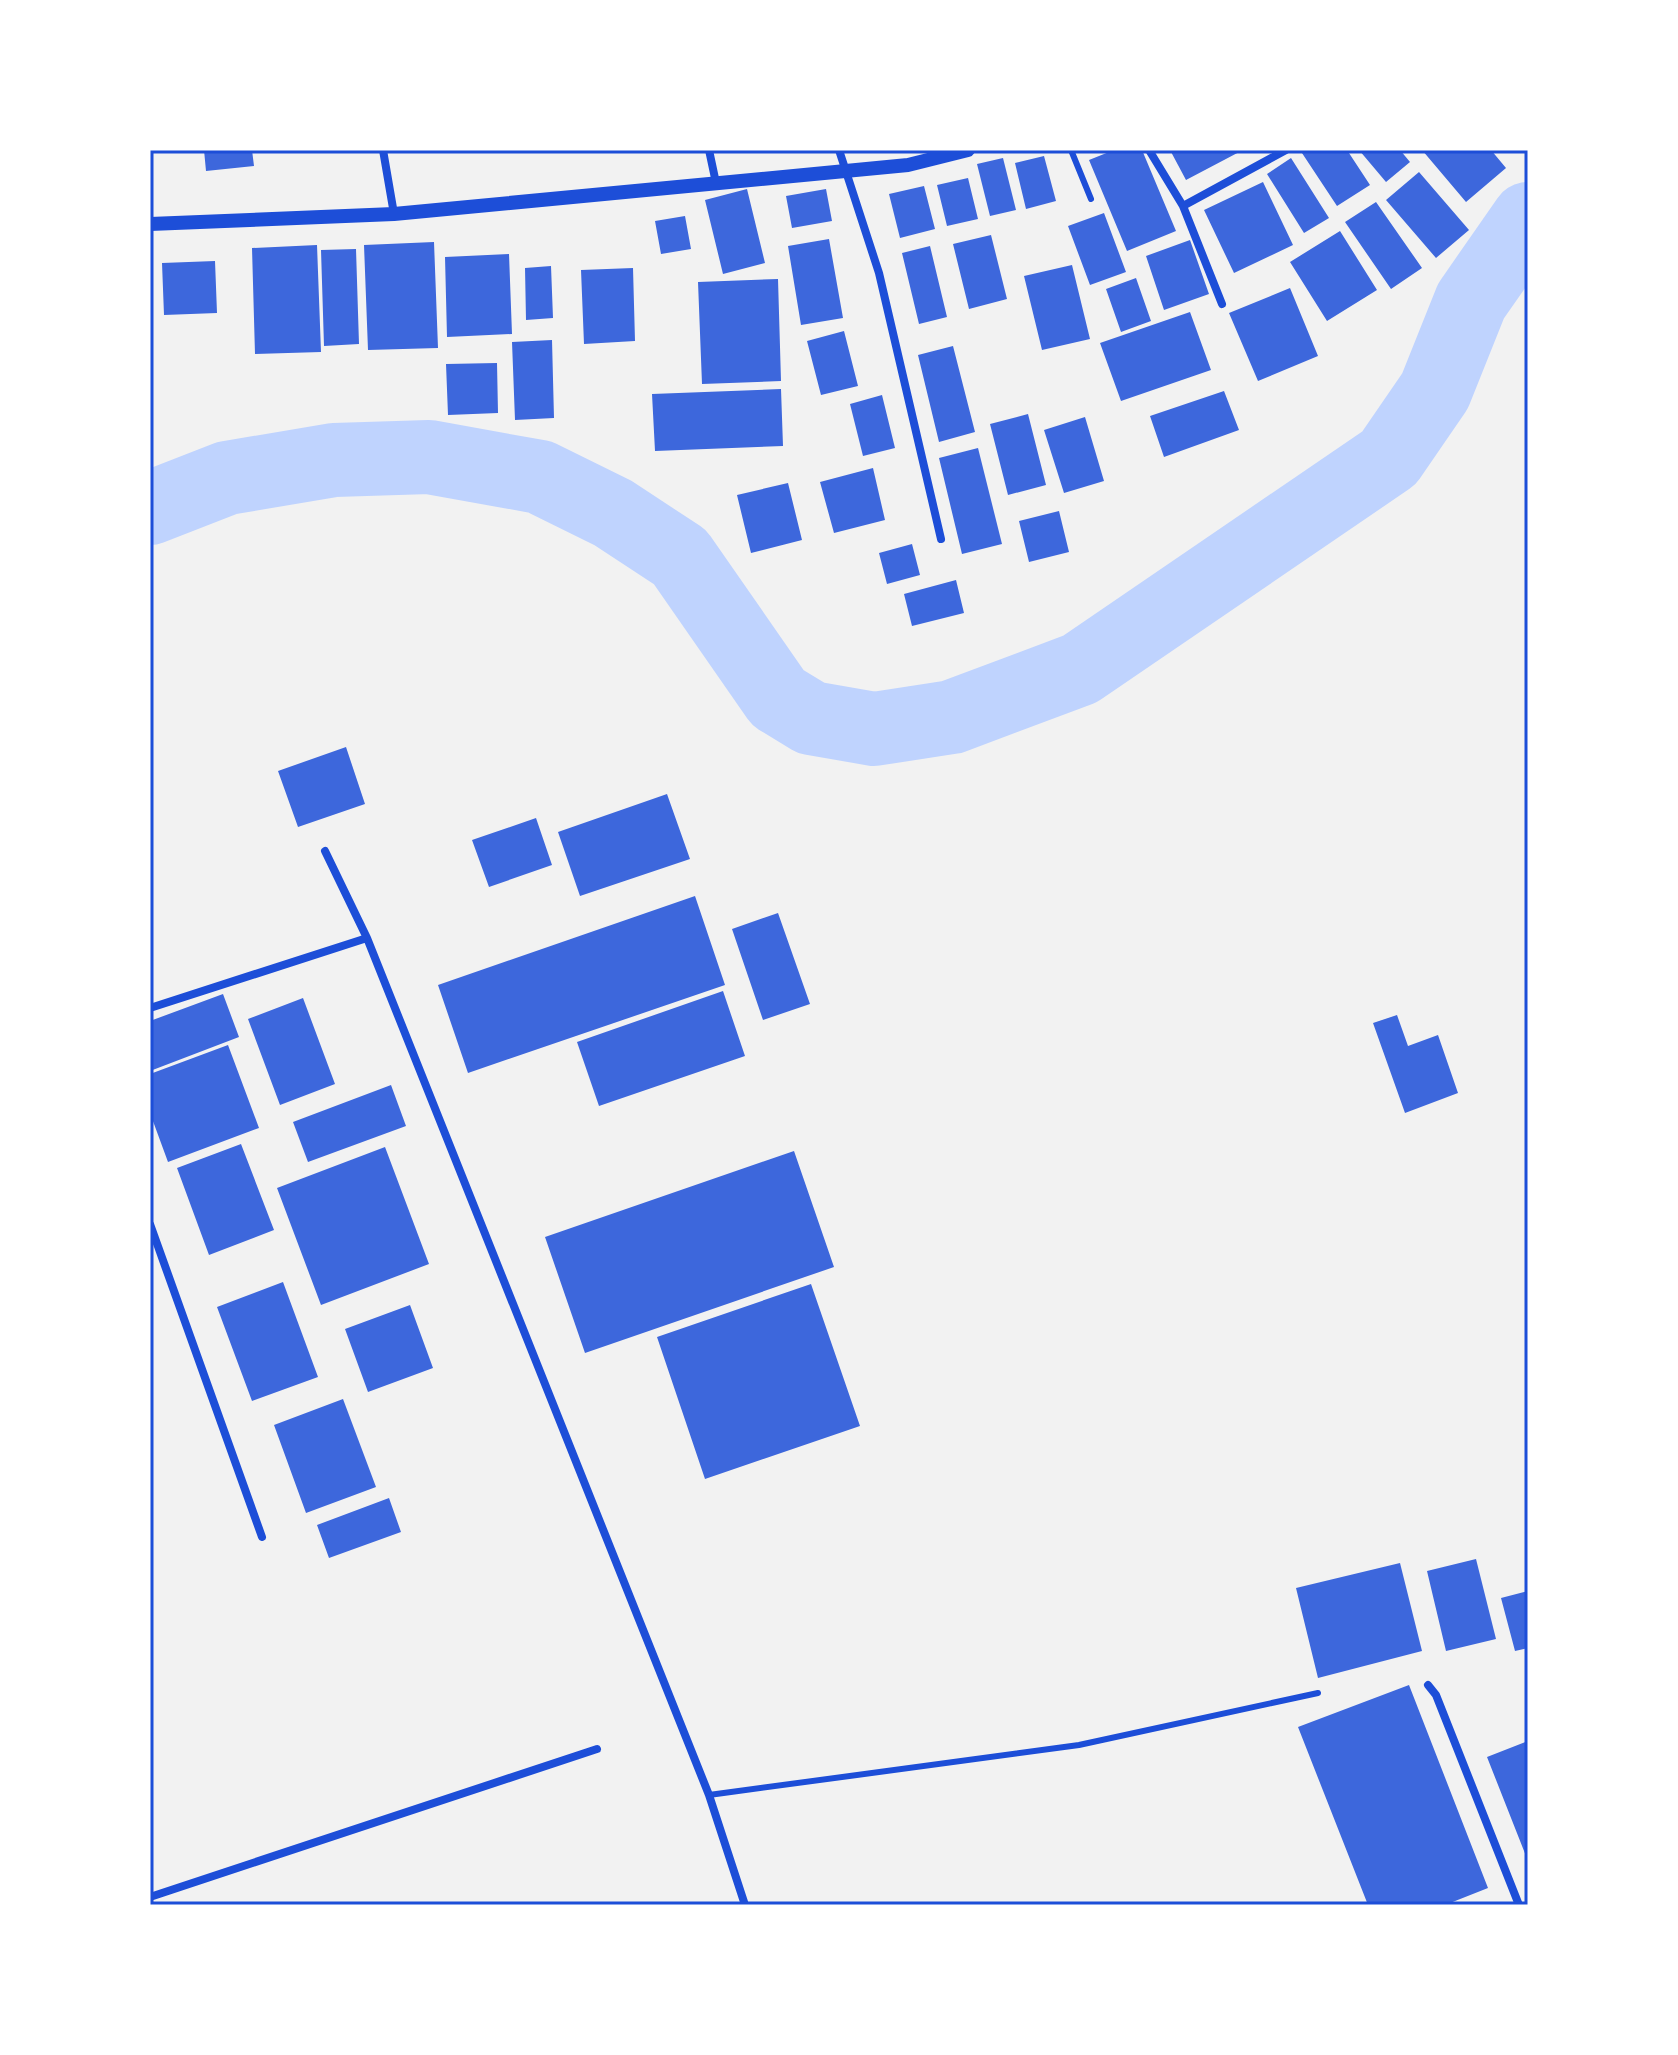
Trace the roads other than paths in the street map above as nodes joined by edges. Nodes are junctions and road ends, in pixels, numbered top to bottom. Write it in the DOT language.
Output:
graph roads {
  1 [pos="383,150"];
  2 [pos="709,150"];
  3 [pos="839,150"];
  4 [pos="968,150"];
  5 [pos="1071,150"];
  6 [pos="1149,150"];
  7 [pos="1286,150"];
  8 [pos="843,171"];
  9 [pos="716,183"];
  10 [pos="1091,199"];
  11 [pos="1183,206"];
  12 [pos="394,214"];
  13 [pos="150,224"];
  14 [pos="1222,304"];
  15 [pos="941,539"];
  16 [pos="325,851"];
  17 [pos="367,938"];
  18 [pos="150,1008"];
  19 [pos="150,1224"];
  20 [pos="262,1537"];
  21 [pos="1428,1685"];
  22 [pos="1318,1693"];
  23 [pos="597,1749"];
  24 [pos="709,1795"];
  25 [pos="150,1897"];
  26 [pos="745,1905"];
  27 [pos="1519,1905"];
  1 -- 12 [label="street"];
  2 -- 9 [label="street"];
  3 -- 8 [label="street"];
  4 -- 8 [label="street"];
  5 -- 10 [label="lane"];
  6 -- 11 [label="street"];
  7 -- 11 [label="street"];
  8 -- 9 [label="street"];
  8 -- 15 [label="street"];
  9 -- 12 [label="street"];
  11 -- 14 [label="street"];
  12 -- 13 [label="street"];
  16 -- 17 [label="street"];
  17 -- 18 [label="street"];
  17 -- 24 [label="street"];
  19 -- 20 [label="street"];
  21 -- 27 [label="street"];
  22 -- 24 [label="lane"];
  23 -- 25 [label="street"];
  24 -- 26 [label="street"];
}
